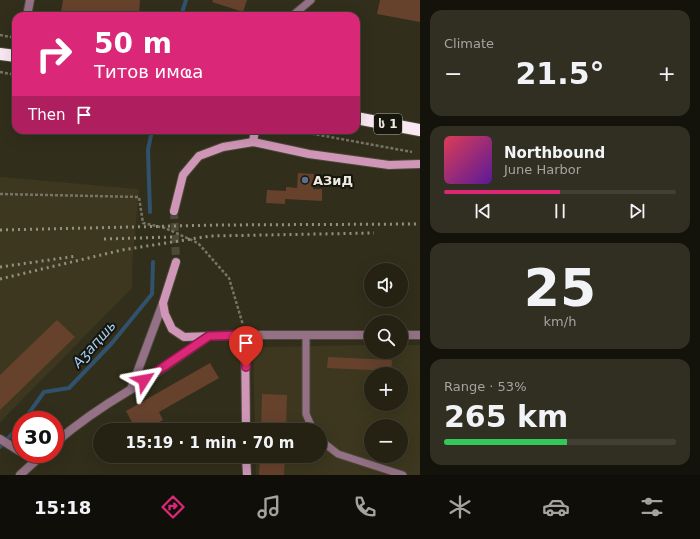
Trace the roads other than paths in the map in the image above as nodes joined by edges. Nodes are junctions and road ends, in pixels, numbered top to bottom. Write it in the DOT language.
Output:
graph roads {
  1 [pos="30,0"];
  2 [pos="311,0"];
  3 [pos="28,12"];
  4 [pos="297,12"];
  5 [pos="0,54"];
  6 [pos="12,56"];
  7 [pos="360,119"];
  8 [pos="420,130"];
  9 [pos="254,134"];
  10 [pos="253,142"];
  11 [pos="420,164"];
  12 [pos="174,211"];
  13 [pos="176,262"];
  14 [pos="163,303"];
  15 [pos="246,335"];
  16 [pos="306,335"];
  17 [pos="364,335"];
  18 [pos="408,335"];
  19 [pos="420,335"];
  20 [pos="209,336"];
  21 [pos="131,389"];
  22 [pos="246,423"];
  23 [pos="310,423"];
  24 [pos="64,435"];
  25 [pos="0,439"];
  26 [pos="327,445"];
  27 [pos="12,446"];
  28 [pos="33,463"];
  29 [pos="246,463"];
  30 [pos="20,475"];
  31 [pos="247,475"];
  32 [pos="403,475"];
  1 -- 3 [label="street"];
  2 -- 4 [label="lane"];
  5 -- 6 [label="highway"];
  7 -- 8 [label="highway, ს 1"];
  9 -- 10 [label="street"];
  10 -- 11 [label="street"];
  10 -- 12 [label="street"];
  13 -- 14 [label="street"];
  14 -- 20 [label="street"];
  14 -- 21 [label="street"];
  15 -- 16 [label="street"];
  15 -- 20 [label="street"];
  15 -- 22 [label="street"];
  16 -- 17 [label="street"];
  16 -- 23 [label="lane"];
  18 -- 19 [label="street"];
  20 -- 21 [label="street"];
  21 -- 24 [label="street"];
  25 -- 27 [label="street"];
  26 -- 32 [label="lane"];
  28 -- 30 [label="street"];
  29 -- 31 [label="street"];
}
